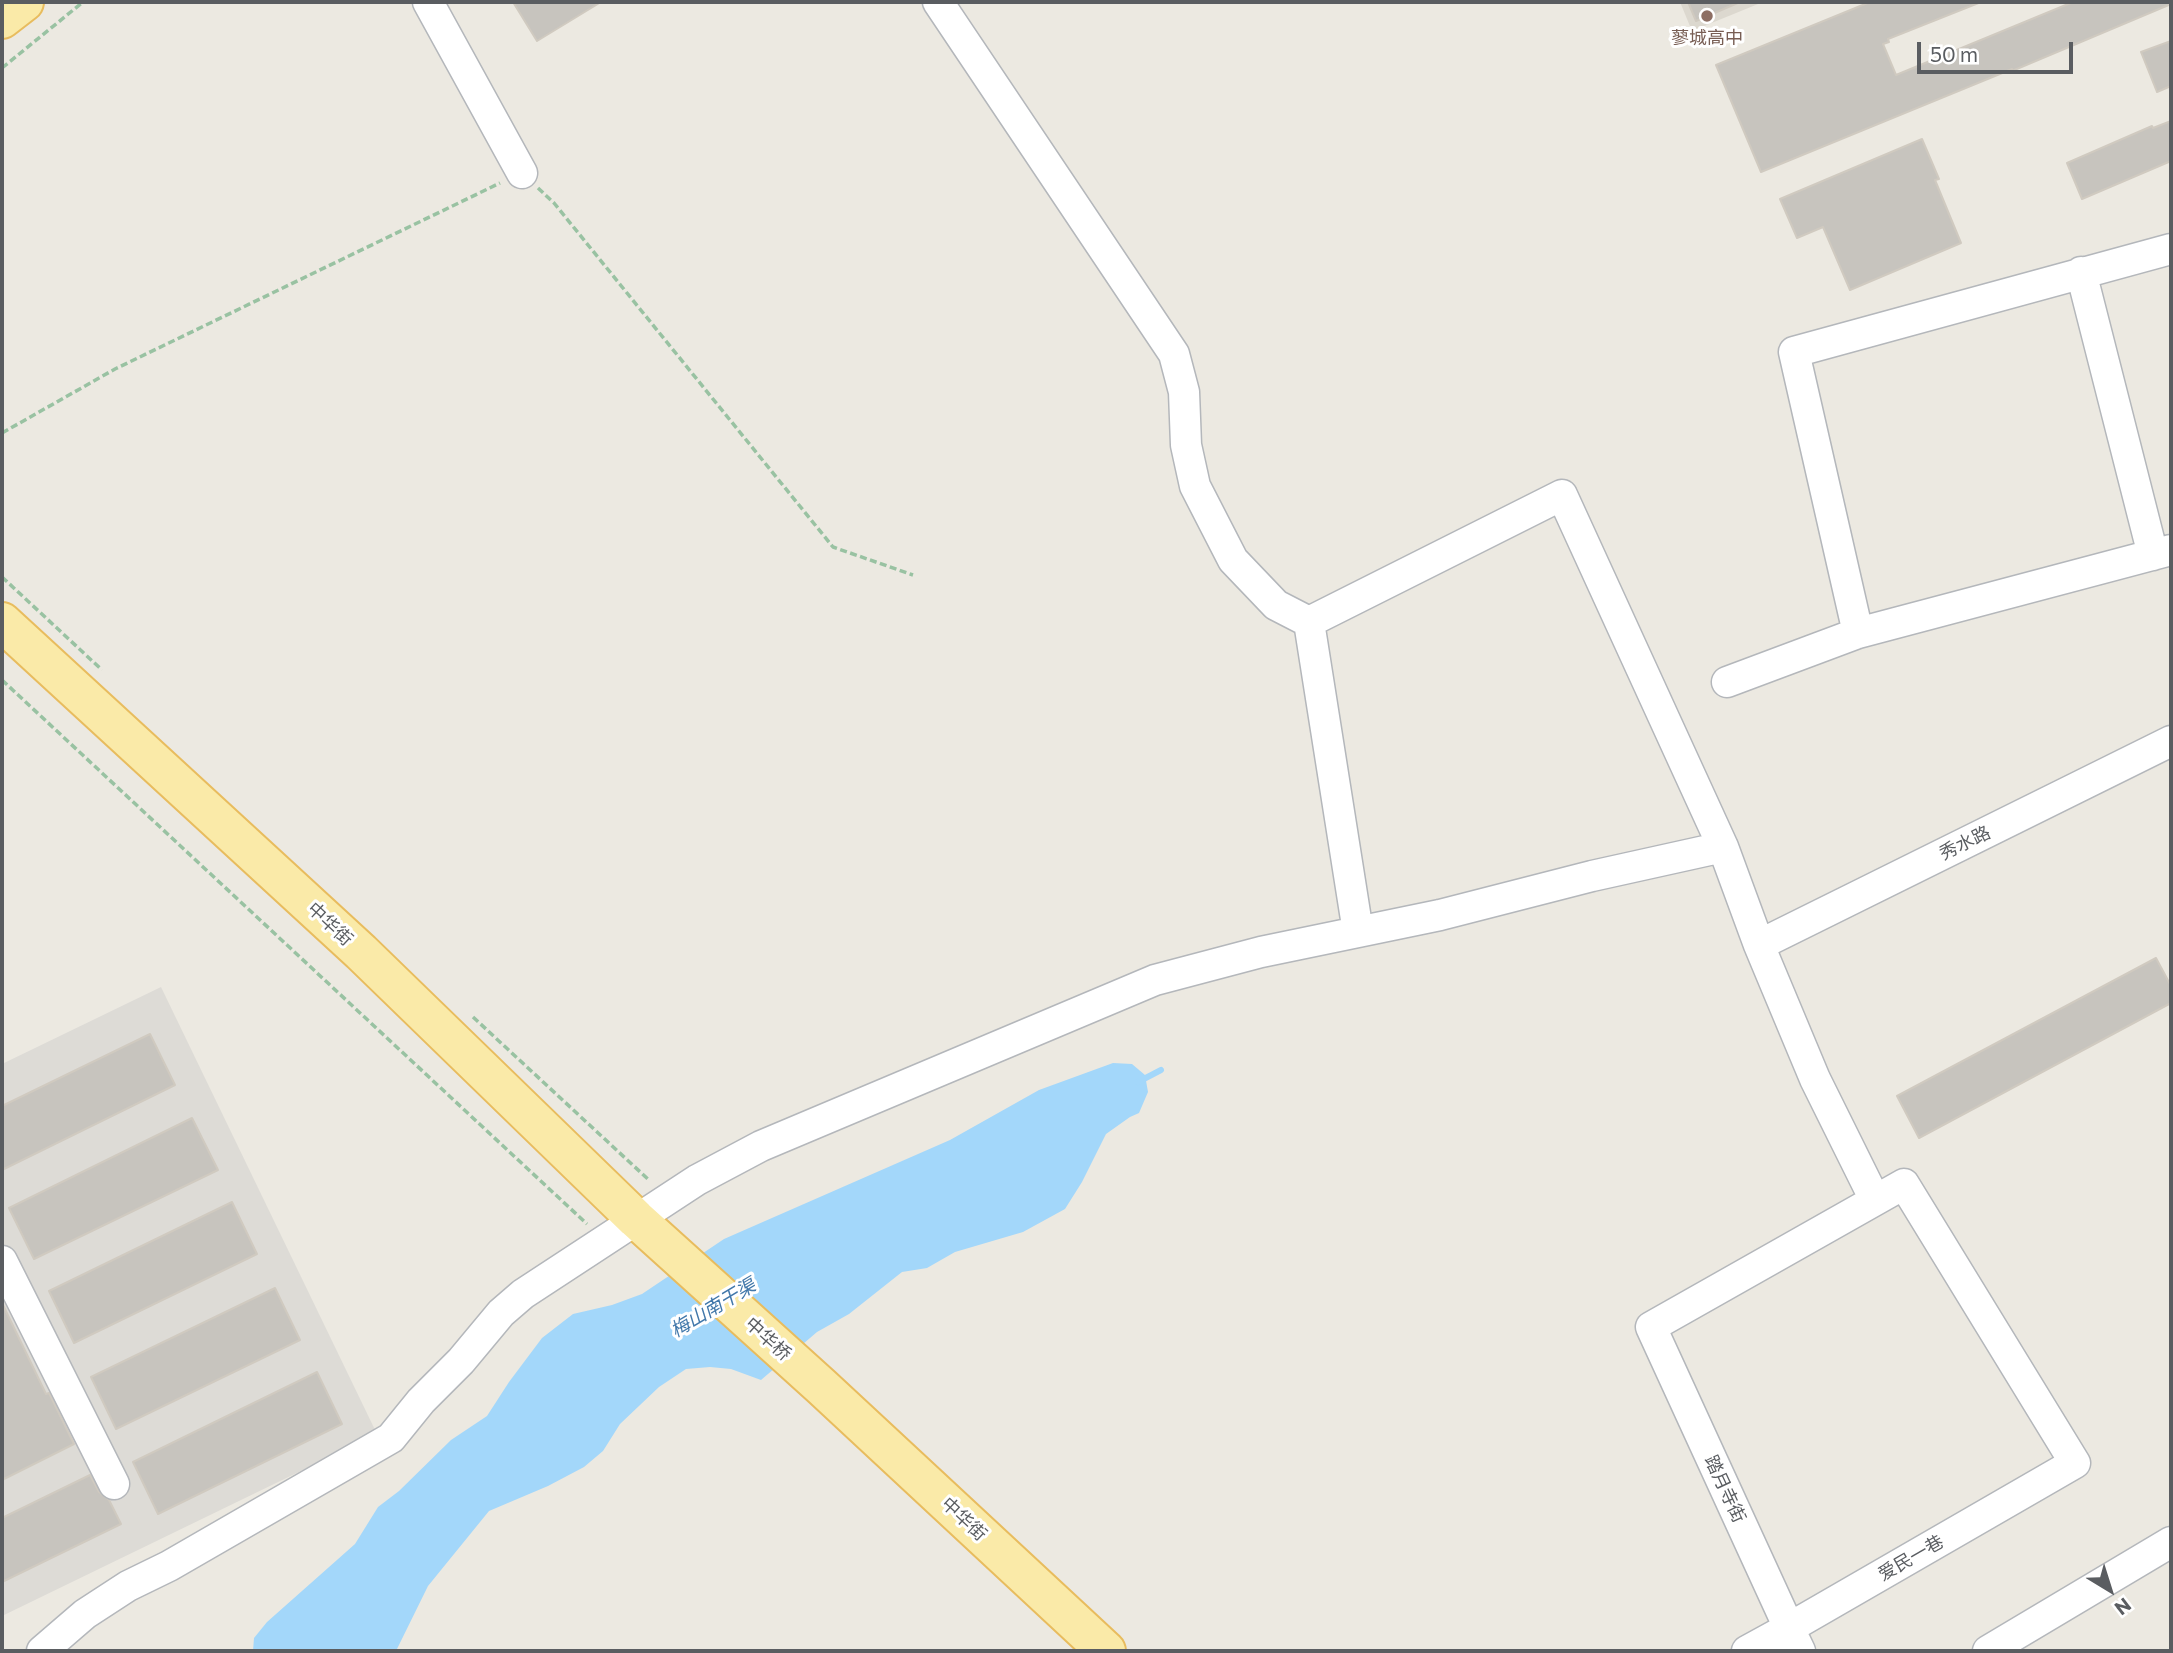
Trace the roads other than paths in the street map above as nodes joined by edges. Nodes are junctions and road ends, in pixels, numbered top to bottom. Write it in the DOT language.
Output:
graph roads {
  1 [pos="24,2"];
  2 [pos="428,2"];
  3 [pos="938,2"];
  4 [pos="2,19"];
  5 [pos="522,173"];
  6 [pos="2171,249"];
  7 [pos="2081,272"];
  8 [pos="2162,552"];
  9 [pos="2,622"];
  10 [pos="1309,622"];
  11 [pos="1858,633"];
  12 [pos="1727,682"];
  13 [pos="2171,741"];
  14 [pos="1723,847"];
  15 [pos="1358,932"];
  16 [pos="1759,945"];
  17 [pos="1875,1200"];
  18 [pos="644,1226"];
  19 [pos="2,1261"];
  20 [pos="822,1387"];
  21 [pos="114,1484"];
  22 [pos="2171,1542"];
  23 [pos="1794,1640"];
  24 [pos="42,1651"];
  25 [pos="1106,1651"];
  26 [pos="1747,1651"];
  27 [pos="1988,1651"];
  1 -- 4 [label="main road"];
  2 -- 5 [label="street"];
  3 -- 10 [label="street"];
  6 -- 7 [label="street"];
  7 -- 8 [label="street"];
  7 -- 11 [label="street"];
  8 -- 11 [label="street"];
  9 -- 18 [label="main road, 中华街"];
  10 -- 14 [label="street"];
  10 -- 15 [label="street"];
  11 -- 12 [label="street"];
  13 -- 16 [label="street, 秀水路"];
  14 -- 15 [label="street"];
  14 -- 16 [label="street"];
  15 -- 18 [label="street"];
  16 -- 17 [label="street"];
  17 -- 23 [label="street, 踏月寺街"];
  17 -- 23 [label="street, 爱民一巷"];
  18 -- 20 [label="main road, 中华桥"];
  18 -- 24 [label="street"];
  19 -- 21 [label="street"];
  20 -- 25 [label="main road, 中华街"];
  22 -- 27 [label="street"];
  23 -- 26 [label="street, 爱民一巷"];
}
